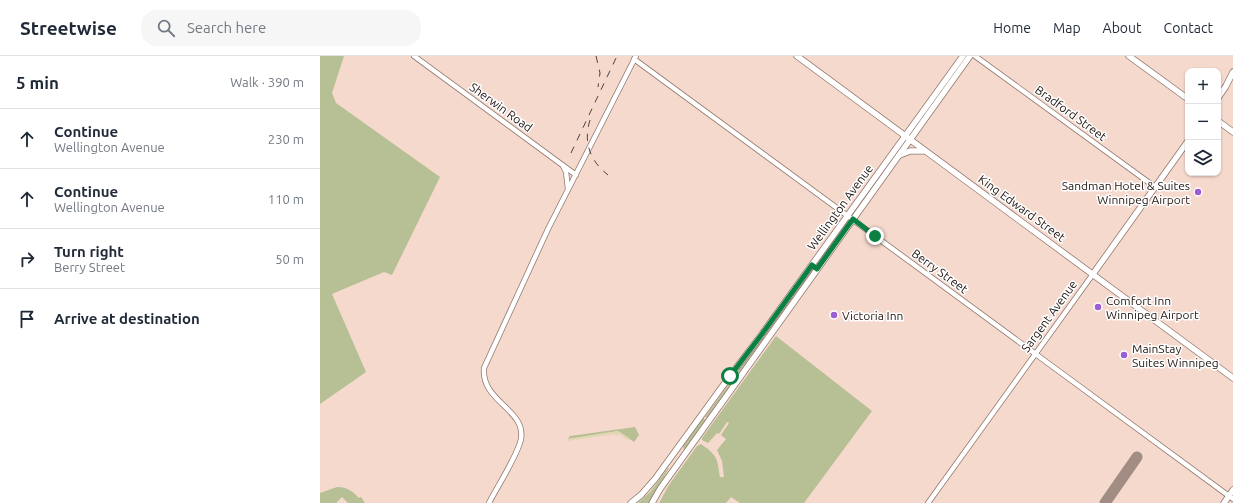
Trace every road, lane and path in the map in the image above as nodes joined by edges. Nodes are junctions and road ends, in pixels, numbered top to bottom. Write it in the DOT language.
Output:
graph roads {
  1 [pos="414,56"];
  2 [pos="797,56"];
  3 [pos="963,56"];
  4 [pos="970,56"];
  5 [pos="975,56"];
  6 [pos="1129,56"];
  7 [pos="635,57"];
  8 [pos="1233,72"];
  9 [pos="1233,80"];
  10 [pos="1226,86"];
  11 [pos="1221,94"];
  12 [pos="1185,97"];
  13 [pos="932,105"];
  14 [pos="1221,123"];
  15 [pos="1233,132"];
  16 [pos="908,138"];
  17 [pos="1185,145"];
  18 [pos="926,151"];
  19 [pos="897,158"];
  20 [pos="560,163"];
  21 [pos="576,175"];
  22 [pos="1155,187"];
  23 [pos="568,191"];
  24 [pos="850,217"];
  25 [pos="1093,274"];
  26 [pos="772,326"];
  27 [pos="1036,354"];
  28 [pos="1233,378"];
  29 [pos="1233,490"];
  30 [pos="1231,497"];
  31 [pos="489,503"];
  32 [pos="631,503"];
  33 [pos="652,503"];
  34 [pos="928,503"];
  35 [pos="1224,503"];
  1 -- 20 [label="street, Sherwin Road"];
  2 -- 16 [label="main road, King Edward Street"];
  3 -- 13 [label="main road, Wellington Avenue"];
  4 -- 13 [label="main road, Wellington Avenue"];
  5 -- 22 [label="street, Bradford Street"];
  6 -- 12 [label="main road"];
  7 -- 21 [label="street"];
  7 -- 24 [label="street, Berry Street"];
  8 -- 10 [label="main road"];
  9 -- 10 [label="main road"];
  10 -- 11 [label="main road"];
  13 -- 16 [label="main road, Wellington Avenue"];
  14 -- 15 [label="main road"];
  16 -- 18 [label="main road, King Edward Street"];
  16 -- 19 [label="main road, Wellington Avenue"];
  16 -- 24 [label="main road, Wellington Avenue"];
  17 -- 22 [label="main road, Sargent Avenue"];
  18 -- 19 [label="main road"];
  18 -- 25 [label="main road, King Edward Street"];
  19 -- 24 [label="main road, Wellington Avenue"];
  20 -- 21 [label="street, Sherwin Road"];
  20 -- 23 [label="street"];
  21 -- 23 [label="street"];
  22 -- 25 [label="main road, Sargent Avenue"];
  23 -- 31 [label="street"];
  24 -- 26 [label="main road, Wellington Avenue"];
  24 -- 27 [label="street, Berry Street"];
  25 -- 27 [label="street, Sargent Avenue"];
  25 -- 28 [label="main road, King Edward Street"];
  26 -- 32 [label="main road, Wellington Avenue"];
  26 -- 33 [label="main road, Wellington Avenue"];
  27 -- 30 [label="street, Berry Street"];
  27 -- 34 [label="street, Sargent Avenue"];
  29 -- 30 [label="main road"];
  30 -- 35 [label="main road"];
}
